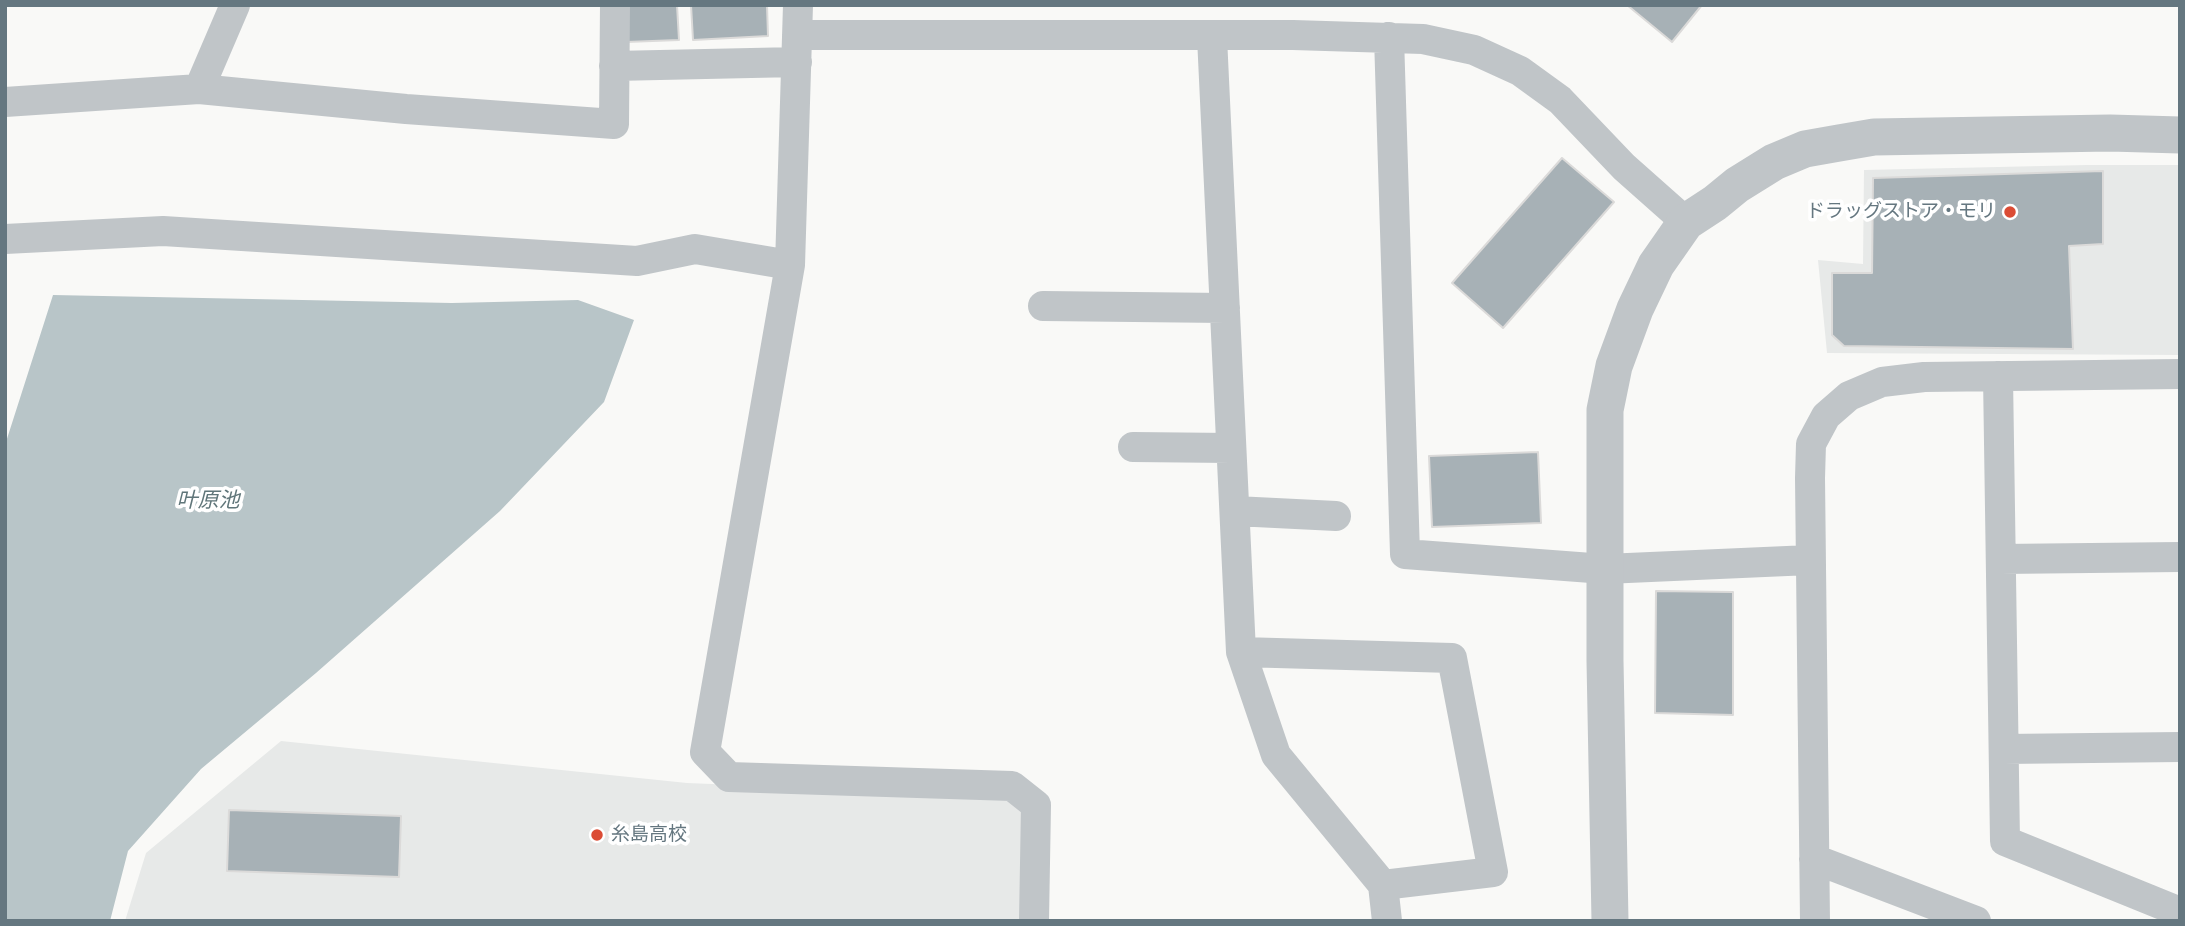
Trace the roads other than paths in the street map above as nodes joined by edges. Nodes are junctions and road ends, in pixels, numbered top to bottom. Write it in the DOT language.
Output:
graph roads {
  1 [pos="235,5"];
  2 [pos="615,5"];
  3 [pos="797,5"];
  4 [pos="1212,37"];
  5 [pos="1389,37"];
  6 [pos="797,48"];
  7 [pos="614,66"];
  8 [pos="199,89"];
  9 [pos="5,102"];
  10 [pos="2180,135"];
  11 [pos="1686,222"];
  12 [pos="5,239"];
  13 [pos="790,265"];
  14 [pos="1043,306"];
  15 [pos="1225,308"];
  16 [pos="2180,374"];
  17 [pos="1998,376"];
  18 [pos="1133,447"];
  19 [pos="1231,448"];
  20 [pos="1235,511"];
  21 [pos="1336,516"];
  22 [pos="2180,557"];
  23 [pos="2001,559"];
  24 [pos="1810,560"];
  25 [pos="1605,569"];
  26 [pos="1241,652"];
  27 [pos="2180,747"];
  28 [pos="2004,749"];
  29 [pos="1815,859"];
  30 [pos="1383,886"];
  31 [pos="2180,912"];
  32 [pos="1034,921"];
  33 [pos="1387,921"];
  34 [pos="1610,921"];
  35 [pos="1815,921"];
  36 [pos="1976,921"];
  1 -- 8 [label="street"];
  2 -- 7 [label="street"];
  3 -- 6 [label="street"];
  4 -- 5 [label="street"];
  4 -- 6 [label="street"];
  4 -- 15 [label="street"];
  5 -- 11 [label="street"];
  5 -- 25 [label="street"];
  6 -- 7 [label="street"];
  6 -- 13 [label="street"];
  7 -- 8 [label="street"];
  8 -- 9 [label="street"];
  10 -- 11 [label="street"];
  11 -- 25 [label="street"];
  12 -- 13 [label="street"];
  13 -- 32 [label="street"];
  14 -- 15 [label="street"];
  15 -- 19 [label="street"];
  16 -- 17 [label="street"];
  17 -- 23 [label="street"];
  17 -- 24 [label="street"];
  18 -- 19 [label="street"];
  19 -- 20 [label="street"];
  20 -- 21 [label="street"];
  20 -- 26 [label="street"];
  22 -- 23 [label="street"];
  23 -- 28 [label="street"];
  24 -- 25 [label="street"];
  24 -- 29 [label="street"];
  25 -- 34 [label="street"];
  26 -- 30 [label="street"];
  26 -- 30 [label="street"];
  27 -- 28 [label="street"];
  28 -- 31 [label="street"];
  29 -- 35 [label="street"];
  29 -- 36 [label="street"];
  30 -- 33 [label="street"];
}
